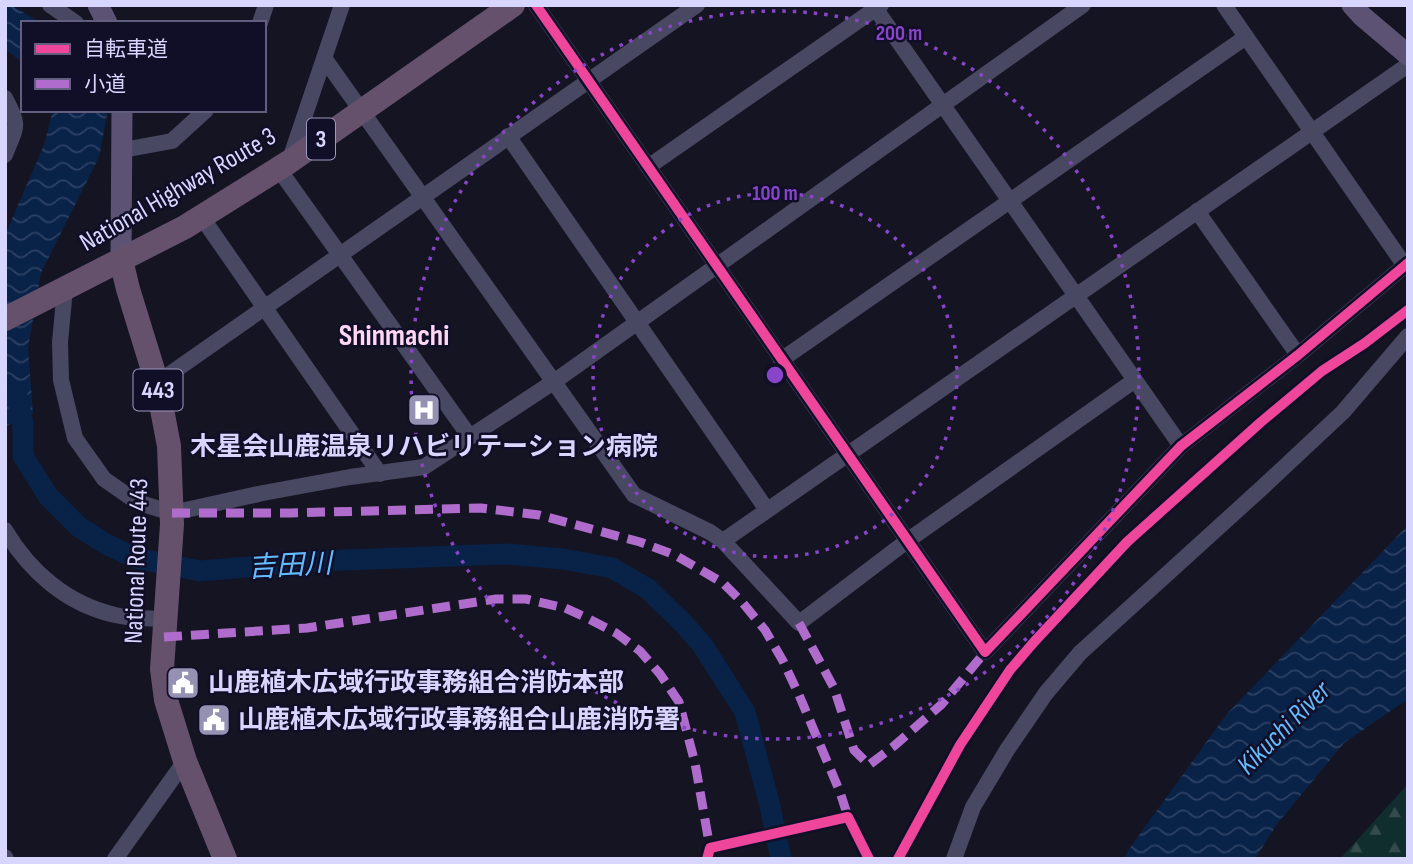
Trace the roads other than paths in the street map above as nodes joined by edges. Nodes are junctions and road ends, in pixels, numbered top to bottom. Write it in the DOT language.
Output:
graph roads {
  1 [pos="50,5"];
  2 [pos="342,5"];
  3 [pos="513,5"];
  4 [pos="536,5"];
  5 [pos="697,5"];
  6 [pos="1083,5"];
  7 [pos="1224,5"];
  8 [pos="1352,5"];
  9 [pos="877,6"];
  10 [pos="73,21"];
  11 [pos="1246,37"];
  12 [pos="1408,55"];
  13 [pos="324,58"];
  14 [pos="1408,65"];
  15 [pos="589,82"];
  16 [pos="5,98"];
  17 [pos="943,105"];
  18 [pos="362,111"];
  19 [pos="122,112"];
  20 [pos="204,112"];
  21 [pos="1311,131"];
  22 [pos="508,136"];
  23 [pos="123,150"];
  24 [pos="5,155"];
  25 [pos="283,165"];
  26 [pos="648,167"];
  27 [pos="424,197"];
  28 [pos="1010,201"];
  29 [pos="1197,211"];
  30 [pos="201,216"];
  31 [pos="341,256"];
  32 [pos="121,260"];
  33 [pos="1406,265"];
  34 [pos="716,266"];
  35 [pos="65,289"];
  36 [pos="1076,296"];
  37 [pos="264,309"];
  38 [pos="5,319"];
  39 [pos="637,322"];
  40 [pos="1408,336"];
  41 [pos="1298,355"];
  42 [pos="782,360"];
  43 [pos="1135,380"];
  44 [pos="555,381"];
  45 [pos="157,383"];
  46 [pos="470,437"];
  47 [pos="1181,446"];
  48 [pos="847,454"];
  49 [pos="380,474"];
  50 [pos="767,510"];
  51 [pos="172,518"];
  52 [pos="5,530"];
  53 [pos="723,541"];
  54 [pos="907,541"];
  55 [pos="164,619"];
  56 [pos="185,761"];
  57 [pos="114,859"];
  58 [pos="225,859"];
  59 [pos="954,859"];
  1 -- 10 [label="street"];
  2 -- 13 [label="street"];
  3 -- 18 [label="highway, National Highway Route 3 / 3"];
  4 -- 15 [label="street"];
  5 -- 15 [label="street"];
  6 -- 17 [label="street"];
  7 -- 11 [label="street"];
  8 -- 12 [label="main road"];
  9 -- 17 [label="street"];
  9 -- 26 [label="street"];
  11 -- 21 [label="street"];
  11 -- 28 [label="street"];
  13 -- 18 [label="street"];
  13 -- 25 [label="street"];
  14 -- 21 [label="street"];
  15 -- 22 [label="street"];
  15 -- 26 [label="street"];
  16 -- 24 [label="street"];
  17 -- 28 [label="street"];
  17 -- 34 [label="street"];
  18 -- 25 [label="highway, National Highway Route 3 / 3"];
  18 -- 27 [label="street"];
  19 -- 23 [label="main road"];
  20 -- 23 [label="street"];
  21 -- 29 [label="street"];
  21 -- 33 [label="street"];
  22 -- 27 [label="street"];
  22 -- 39 [label="street"];
  23 -- 32 [label="main road"];
  25 -- 30 [label="highway, National Highway Route 3 / 3"];
  25 -- 31 [label="street"];
  26 -- 34 [label="street"];
  27 -- 31 [label="street"];
  27 -- 44 [label="street"];
  28 -- 36 [label="street"];
  28 -- 42 [label="street"];
  29 -- 36 [label="street"];
  29 -- 41 [label="street"];
  30 -- 32 [label="highway, National Highway Route 3 / 3"];
  30 -- 37 [label="street"];
  31 -- 37 [label="street"];
  31 -- 46 [label="street"];
  32 -- 35 [label="highway, National Highway Route 3 / 3"];
  32 -- 45 [label="highway, National Route 443 / 443"];
  33 -- 41 [label="street"];
  34 -- 39 [label="street"];
  34 -- 42 [label="street"];
  35 -- 38 [label="highway, National Highway Route 3 / 3"];
  35 -- 51 [label="street"];
  36 -- 43 [label="street"];
  36 -- 48 [label="street"];
  37 -- 45 [label="street"];
  37 -- 49 [label="street"];
  39 -- 44 [label="street"];
  39 -- 50 [label="street"];
  40 -- 59 [label="street"];
  41 -- 47 [label="street"];
  42 -- 48 [label="street"];
  43 -- 47 [label="street"];
  43 -- 54 [label="street"];
  44 -- 46 [label="street"];
  44 -- 53 [label="street"];
  45 -- 51 [label="highway, National Route 443 / 443"];
  46 -- 49 [label="street"];
  47 -- 54 [label="street"];
  48 -- 50 [label="street"];
  48 -- 54 [label="street"];
  49 -- 51 [label="street"];
  50 -- 53 [label="street"];
  51 -- 55 [label="highway, National Route 443 / 443"];
  52 -- 55 [label="street"];
  53 -- 54 [label="street"];
  55 -- 56 [label="highway, National Route 443 / 443"];
  56 -- 57 [label="street"];
  56 -- 58 [label="highway, National Route 443 / 443"];
}
